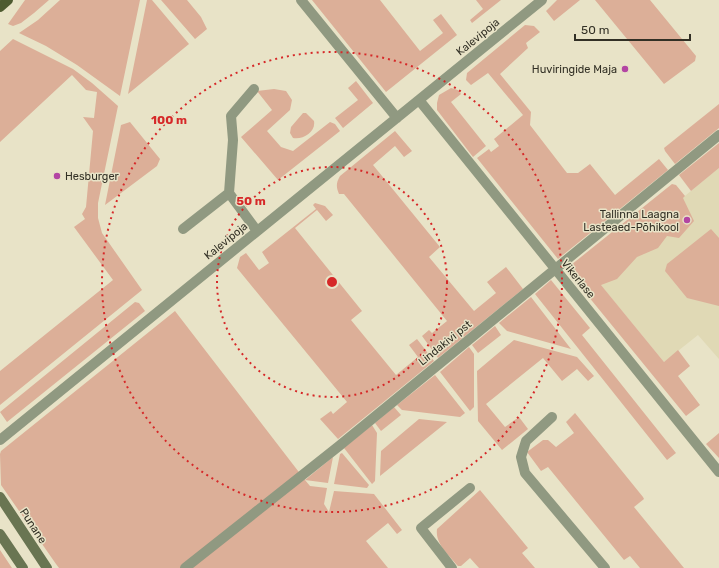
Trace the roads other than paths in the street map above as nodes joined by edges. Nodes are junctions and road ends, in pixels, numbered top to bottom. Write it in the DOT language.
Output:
graph roads {
  1 [pos="8,0"];
  2 [pos="301,0"];
  3 [pos="542,0"];
  4 [pos="0,7"];
  5 [pos="254,89"];
  6 [pos="419,100"];
  7 [pos="397,118"];
  8 [pos="719,136"];
  9 [pos="229,193"];
  10 [pos="183,229"];
  11 [pos="257,231"];
  12 [pos="555,270"];
  13 [pos="552,417"];
  14 [pos="0,440"];
  15 [pos="719,472"];
  16 [pos="470,488"];
  17 [pos="0,497"];
  18 [pos="0,534"];
  19 [pos="23,568"];
  20 [pos="47,568"];
  21 [pos="185,568"];
  22 [pos="452,568"];
  23 [pos="605,568"];
  1 -- 4 [label="main road"];
  2 -- 7 [label="street"];
  3 -- 6 [label="street, Kalevipoja"];
  5 -- 9 [label="street"];
  6 -- 7 [label="street, Kalevipoja"];
  6 -- 12 [label="street, Vikerlase"];
  7 -- 11 [label="street, Kalevipoja"];
  8 -- 12 [label="street, Lindakivi pst"];
  9 -- 10 [label="street"];
  9 -- 11 [label="street"];
  11 -- 14 [label="street, Kalevipoja"];
  12 -- 15 [label="street, Vikerlase"];
  12 -- 21 [label="street, Lindakivi pst"];
  13 -- 23 [label="street"];
  16 -- 22 [label="street"];
  17 -- 20 [label="main road, Punane"];
  18 -- 19 [label="main road"];
}
